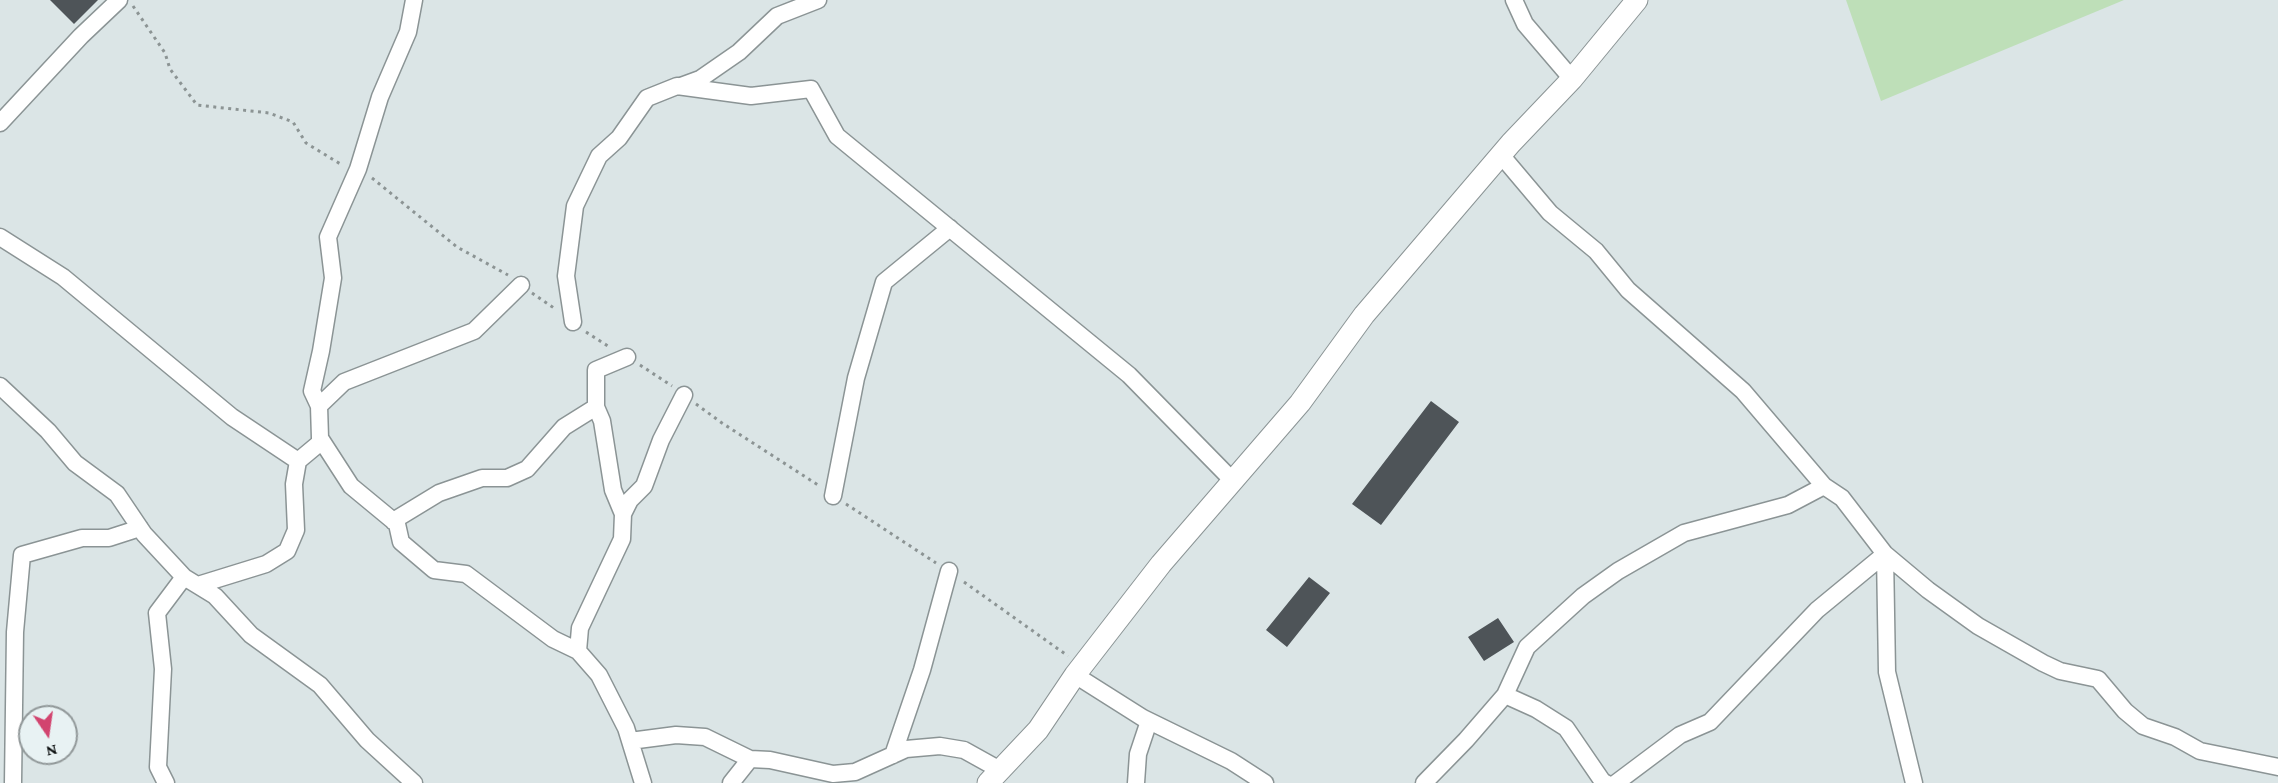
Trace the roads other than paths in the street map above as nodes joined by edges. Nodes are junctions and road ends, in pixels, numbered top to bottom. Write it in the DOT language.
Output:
graph roads {
  1 [pos="120,0"];
  2 [pos="414,0"];
  3 [pos="818,0"];
  4 [pos="1514,0"];
  5 [pos="1636,0"];
  6 [pos="1572,79"];
  7 [pos="681,86"];
  8 [pos="0,123"];
  9 [pos="1501,155"];
  10 [pos="950,228"];
  11 [pos="0,237"];
  12 [pos="521,285"];
  13 [pos="573,322"];
  14 [pos="627,357"];
  15 [pos="0,386"];
  16 [pos="684,394"];
  17 [pos="319,405"];
  18 [pos="596,407"];
  19 [pos="322,441"];
  20 [pos="298,461"];
  21 [pos="1233,481"];
  22 [pos="1824,486"];
  23 [pos="833,496"];
  24 [pos="623,514"];
  25 [pos="393,521"];
  26 [pos="140,528"];
  27 [pos="1885,554"];
  28 [pos="949,571"];
  29 [pos="191,581"];
  30 [pos="578,651"];
  31 [pos="1078,671"];
  32 [pos="1505,695"];
  33 [pos="1149,721"];
  34 [pos="630,741"];
  35 [pos="893,755"];
  36 [pos="750,759"];
  37 [pos="2278,767"];
  38 [pos="994,776"];
  39 [pos="409,781"];
  40 [pos="13,783"];
  41 [pos="166,783"];
  42 [pos="644,783"];
  43 [pos="730,783"];
  44 [pos="1136,783"];
  45 [pos="1264,783"];
  46 [pos="1424,783"];
  47 [pos="1606,783"];
  48 [pos="1616,783"];
  49 [pos="1914,783"];
  1 -- 8 [label="street"];
  2 -- 17 [label="street"];
  3 -- 7 [label="street"];
  4 -- 6 [label="street"];
  5 -- 6 [label="main road"];
  6 -- 9 [label="main road"];
  7 -- 10 [label="street"];
  7 -- 13 [label="street"];
  9 -- 21 [label="main road"];
  9 -- 22 [label="street"];
  10 -- 21 [label="street"];
  10 -- 23 [label="street"];
  11 -- 20 [label="street"];
  12 -- 17 [label="street"];
  14 -- 18 [label="street"];
  15 -- 26 [label="street"];
  16 -- 24 [label="street"];
  17 -- 19 [label="street"];
  18 -- 24 [label="street"];
  18 -- 25 [label="street"];
  19 -- 20 [label="street"];
  19 -- 25 [label="street"];
  20 -- 29 [label="street"];
  21 -- 31 [label="main road"];
  22 -- 27 [label="street"];
  22 -- 32 [label="street"];
  24 -- 30 [label="street"];
  25 -- 30 [label="street"];
  26 -- 29 [label="street"];
  26 -- 40 [label="street"];
  27 -- 37 [label="street"];
  27 -- 48 [label="street"];
  27 -- 49 [label="street"];
  28 -- 35 [label="street"];
  29 -- 39 [label="street"];
  29 -- 41 [label="street"];
  30 -- 34 [label="street"];
  31 -- 33 [label="street"];
  31 -- 38 [label="main road"];
  32 -- 46 [label="street"];
  32 -- 47 [label="street"];
  33 -- 44 [label="street"];
  33 -- 45 [label="street"];
  34 -- 36 [label="street"];
  34 -- 42 [label="street"];
  35 -- 36 [label="street"];
  35 -- 38 [label="street"];
  36 -- 43 [label="street"];
}
